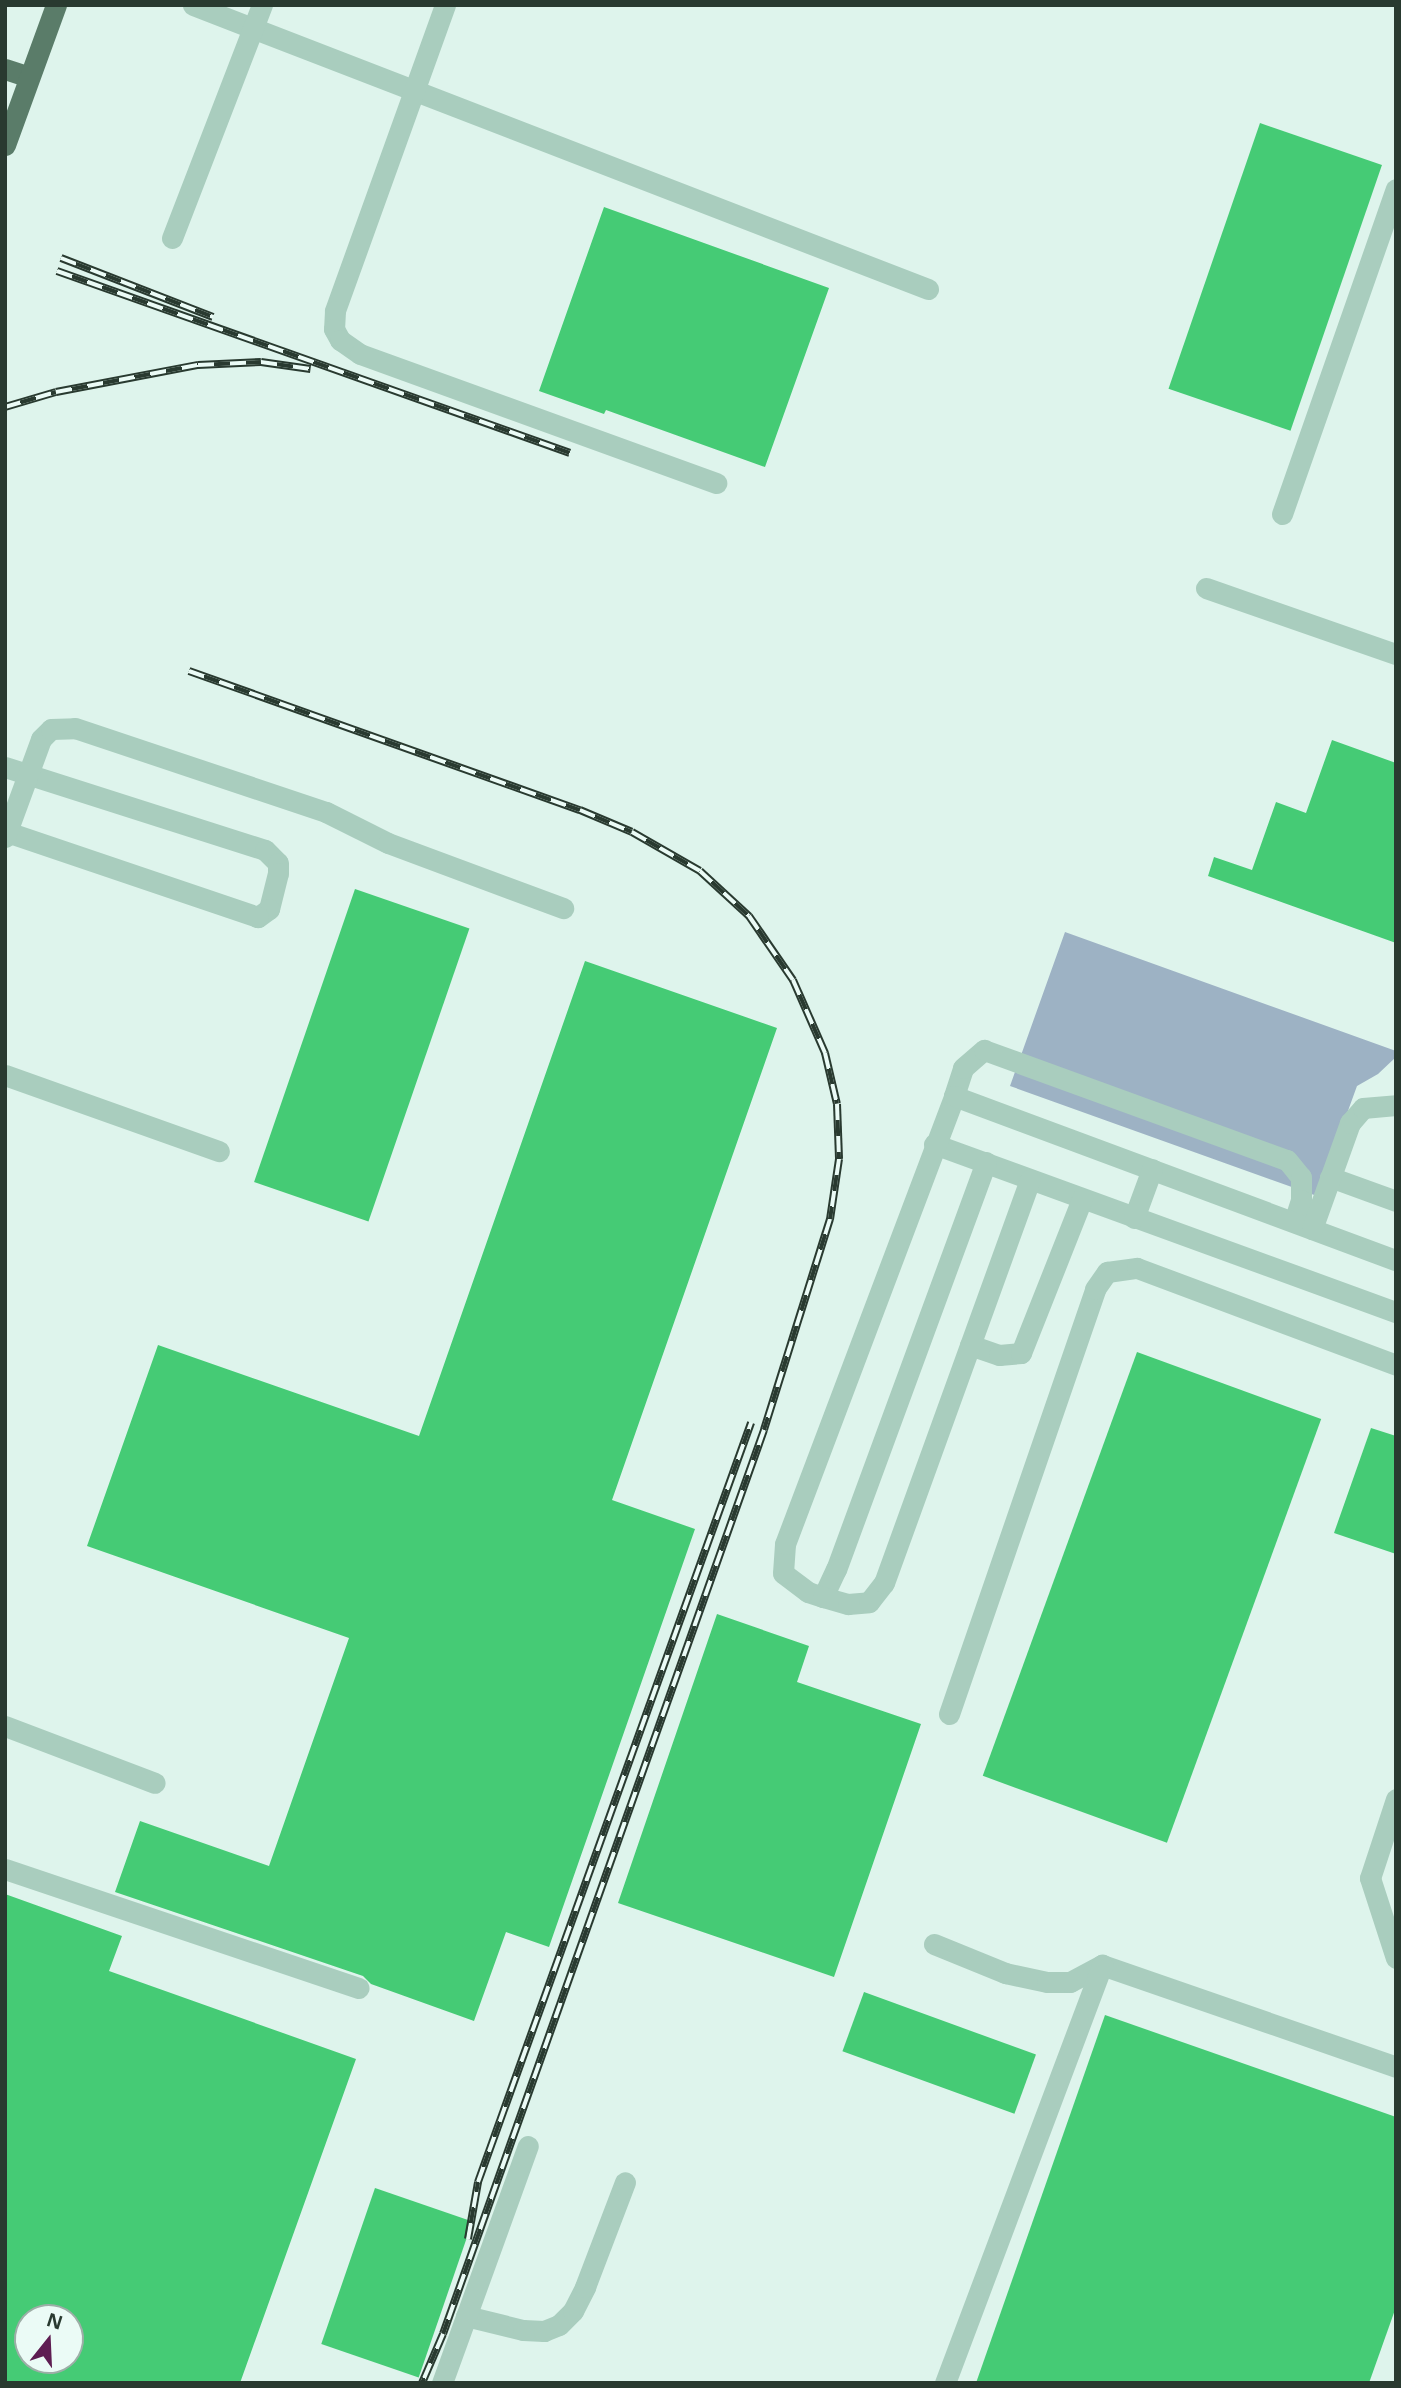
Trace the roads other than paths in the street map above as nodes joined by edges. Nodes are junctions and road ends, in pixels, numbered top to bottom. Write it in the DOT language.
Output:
graph roads {
  1 [pos="56,5"];
  2 [pos="193,5"];
  3 [pos="262,5"];
  4 [pos="444,5"];
  5 [pos="252,30"];
  6 [pos="5,69"];
  7 [pos="29,77"];
  8 [pos="412,92"];
  9 [pos="5,145"];
  10 [pos="1396,189"];
  11 [pos="172,238"];
  12 [pos="928,289"];
  13 [pos="716,482"];
  14 [pos="1282,514"];
  15 [pos="1206,588"];
  16 [pos="1396,654"];
  17 [pos="5,767"];
  18 [pos="28,776"];
  19 [pos="6,834"];
  20 [pos="563,908"];
  21 [pos="5,1076"];
  22 [pos="954,1096"];
  23 [pos="1396,1105"];
  24 [pos="934,1144"];
  25 [pos="219,1151"];
  26 [pos="986,1162"];
  27 [pos="1152,1169"];
  28 [pos="1330,1177"];
  29 [pos="1031,1180"];
  30 [pos="1082,1199"];
  31 [pos="1396,1201"];
  32 [pos="1134,1218"];
  33 [pos="1303,1225"];
  34 [pos="1396,1259"];
  35 [pos="1396,1312"];
  36 [pos="970,1345"];
  37 [pos="1394,1359"];
  38 [pos="823,1597"];
  39 [pos="949,1714"];
  40 [pos="5,1726"];
  41 [pos="155,1783"];
  42 [pos="1396,1799"];
  43 [pos="5,1869"];
  44 [pos="934,1944"];
  45 [pos="1396,1958"];
  46 [pos="1102,1965"];
  47 [pos="359,1988"];
  48 [pos="1396,2067"];
  49 [pos="527,2146"];
  50 [pos="625,2182"];
  51 [pos="466,2316"];
  52 [pos="442,2383"];
  53 [pos="945,2383"];
  1 -- 7 [label="main road"];
  2 -- 5 [label="lane"];
  3 -- 5 [label="lane"];
  4 -- 8 [label="lane"];
  5 -- 8 [label="lane"];
  5 -- 11 [label="lane"];
  6 -- 7 [label="main road"];
  7 -- 9 [label="main road"];
  8 -- 12 [label="lane"];
  8 -- 13 [label="lane"];
  10 -- 14 [label="lane"];
  15 -- 16 [label="lane"];
  17 -- 18 [label="lane"];
  18 -- 19 [label="lane"];
  18 -- 19 [label="lane"];
  18 -- 20 [label="lane"];
  21 -- 25 [label="lane"];
  22 -- 24 [label="lane"];
  22 -- 27 [label="lane"];
  22 -- 33 [label="lane"];
  23 -- 28 [label="lane"];
  24 -- 26 [label="lane"];
  24 -- 38 [label="lane"];
  26 -- 29 [label="lane"];
  26 -- 38 [label="lane"];
  27 -- 32 [label="lane"];
  27 -- 33 [label="lane"];
  28 -- 31 [label="lane"];
  28 -- 33 [label="lane"];
  29 -- 30 [label="lane"];
  29 -- 36 [label="lane"];
  30 -- 32 [label="lane"];
  30 -- 36 [label="lane"];
  32 -- 35 [label="lane"];
  33 -- 34 [label="lane"];
  36 -- 38 [label="lane"];
  37 -- 39 [label="lane"];
  40 -- 41 [label="lane"];
  42 -- 45 [label="lane"];
  43 -- 47 [label="lane"];
  44 -- 46 [label="lane"];
  46 -- 48 [label="lane"];
  46 -- 53 [label="lane"];
  49 -- 51 [label="lane"];
  50 -- 51 [label="lane"];
  51 -- 52 [label="lane"];
}
